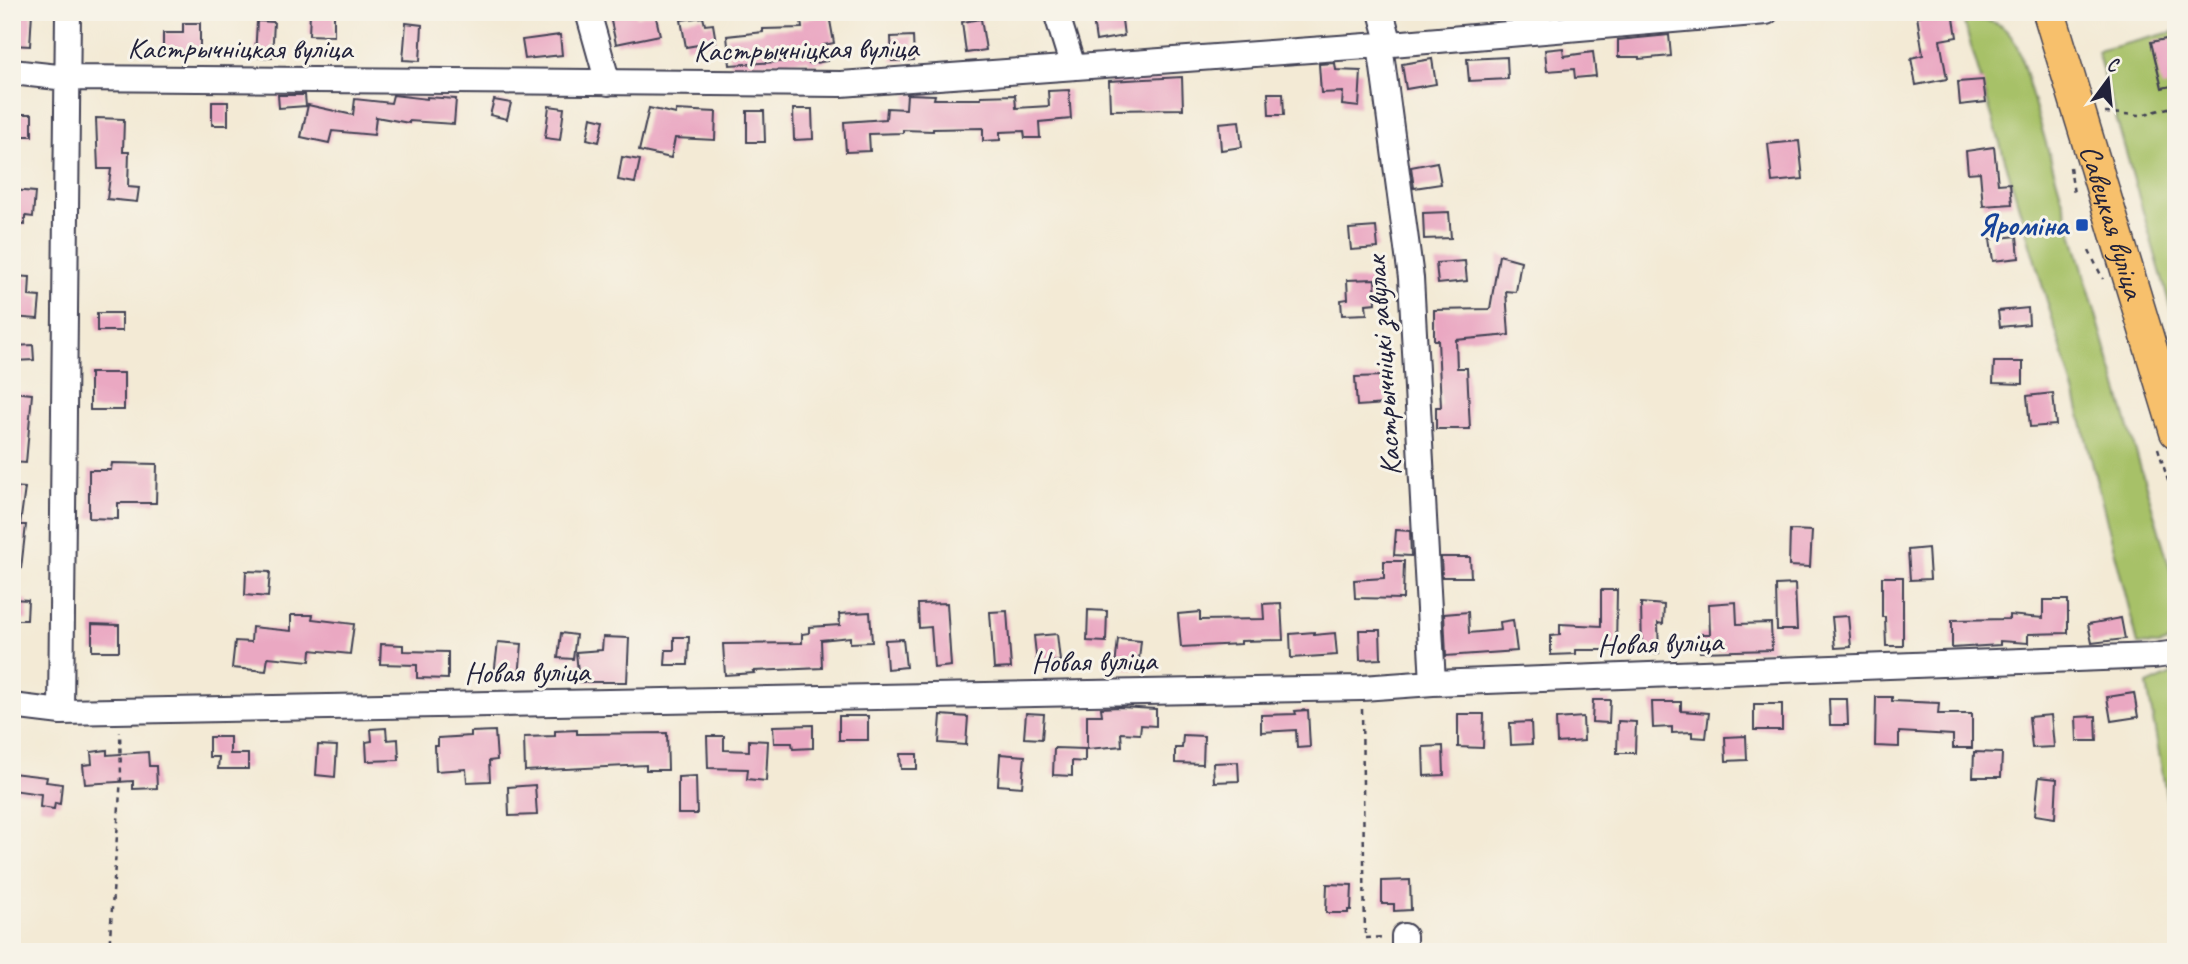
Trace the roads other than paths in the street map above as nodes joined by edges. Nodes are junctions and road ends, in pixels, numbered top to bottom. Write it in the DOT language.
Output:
graph roads {
  1 [pos="68,12"];
  2 [pos="588,12"];
  3 [pos="1056,12"];
  4 [pos="1381,12"];
  5 [pos="1766,12"];
  6 [pos="2049,12"];
  7 [pos="1385,44"];
  8 [pos="1073,67"];
  9 [pos="12,72"];
  10 [pos="67,78"];
  11 [pos="608,83"];
  12 [pos="2176,432"];
  13 [pos="2176,653"];
  14 [pos="1433,683"];
  15 [pos="12,706"];
  16 [pos="61,712"];
  1 -- 10 [label="street"];
  2 -- 11 [label="street"];
  3 -- 8 [label="street"];
  4 -- 7 [label="street, Кастрычніцкі завулак"];
  5 -- 7 [label="street, Кастрычніцкая вуліца"];
  6 -- 12 [label="main road, Савецкая вуліца"];
  7 -- 8 [label="street, Кастрычніцкая вуліца"];
  7 -- 14 [label="street, Кастрычніцкі завулак"];
  8 -- 11 [label="street, Кастрычніцкая вуліца"];
  9 -- 10 [label="street, Кастрычніцкая вуліца"];
  10 -- 11 [label="street, Кастрычніцкая вуліца"];
  10 -- 16 [label="street"];
  13 -- 14 [label="street, Новая вуліца"];
  14 -- 16 [label="street, Новая вуліца"];
  15 -- 16 [label="street, Новая вуліца"];
}
